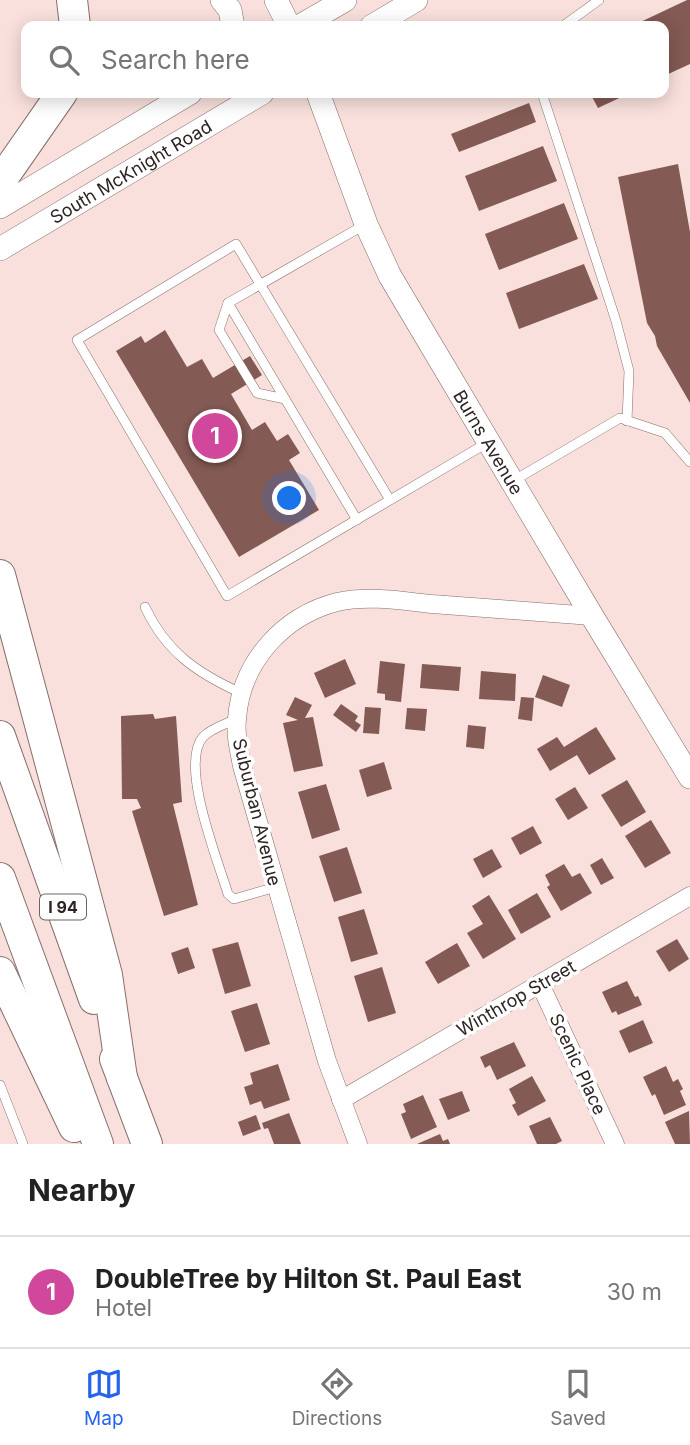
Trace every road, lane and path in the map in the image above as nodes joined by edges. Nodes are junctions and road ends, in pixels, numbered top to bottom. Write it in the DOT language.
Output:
graph roads {
  1 [pos="72,0"];
  2 [pos="223,0"];
  3 [pos="276,0"];
  4 [pos="345,0"];
  5 [pos="416,0"];
  6 [pos="599,0"];
  7 [pos="74,21"];
  8 [pos="232,21"];
  9 [pos="242,21"];
  10 [pos="286,21"];
  11 [pos="309,21"];
  12 [pos="380,21"];
  13 [pos="570,21"];
  14 [pos="59,98"];
  15 [pos="182,98"];
  16 [pos="254,98"];
  17 [pos="320,98"];
  18 [pos="544,98"];
  19 [pos="0,182"];
  20 [pos="0,207"];
  21 [pos="366,224"];
  22 [pos="0,249"];
  23 [pos="261,283"];
  24 [pos="228,303"];
  25 [pos="285,399"];
  26 [pos="627,421"];
  27 [pos="488,443"];
  28 [pos="690,462"];
  29 [pos="511,482"];
  30 [pos="390,500"];
  31 [pos="357,520"];
  32 [pos="0,575"];
  33 [pos="145,607"];
  34 [pos="592,616"];
  35 [pos="241,693"];
  36 [pos="237,718"];
  37 [pos="0,736"];
  38 [pos="690,778"];
  39 [pos="0,878"];
  40 [pos="276,887"];
  41 [pos="690,896"];
  42 [pos="0,972"];
  43 [pos="540,984"];
  44 [pos="122,1078"];
  45 [pos="0,1085"];
  46 [pos="341,1100"];
  47 [pos="23,1144"];
  48 [pos="82,1144"];
  49 [pos="98,1144"];
  50 [pos="147,1144"];
  51 [pos="358,1144"];
  52 [pos="615,1144"];
  1 -- 7 [label="highway"];
  2 -- 8 [label="street"];
  2 -- 9 [label="street"];
  3 -- 10 [label="street"];
  4 -- 11 [label="street"];
  5 -- 12 [label="street"];
  6 -- 13 [label="lane"];
  14 -- 19 [label="highway"];
  15 -- 20 [label="street, South McKnight Road"];
  16 -- 22 [label="street, South McKnight Road"];
  17 -- 21 [label="street, Burns Avenue"];
  18 -- 26 [label="lane"];
  21 -- 23 [label="lane"];
  21 -- 27 [label="street, Burns Avenue"];
  23 -- 24 [label="lane"];
  23 -- 30 [label="lane"];
  23 -- 31 [label="lane"];
  24 -- 25 [label="lane"];
  24 -- 25 [label="lane"];
  25 -- 31 [label="lane"];
  26 -- 28 [label="lane"];
  26 -- 29 [label="lane"];
  27 -- 29 [label="street, Burns Avenue"];
  27 -- 30 [label="lane"];
  29 -- 34 [label="street, Burns Avenue"];
  30 -- 31 [label="lane"];
  32 -- 44 [label="highway"];
  33 -- 35 [label="lane"];
  34 -- 35 [label="street, Suburban Avenue"];
  34 -- 38 [label="street, Burns Avenue"];
  35 -- 36 [label="street, Suburban Avenue"];
  36 -- 40 [label="street, Suburban Avenue"];
  36 -- 40 [label="lane"];
  37 -- 44 [label="highway, I 94"];
  39 -- 49 [label="highway, I 94"];
  40 -- 46 [label="street, Suburban Avenue"];
  41 -- 43 [label="street, Winthrop Street"];
  42 -- 48 [label="highway"];
  43 -- 46 [label="street, Winthrop Street"];
  43 -- 52 [label="street, Scenic Place"];
  44 -- 50 [label="highway, I 94"];
  45 -- 47 [label="lane"];
  46 -- 51 [label="street, Suburban Avenue"];
}
